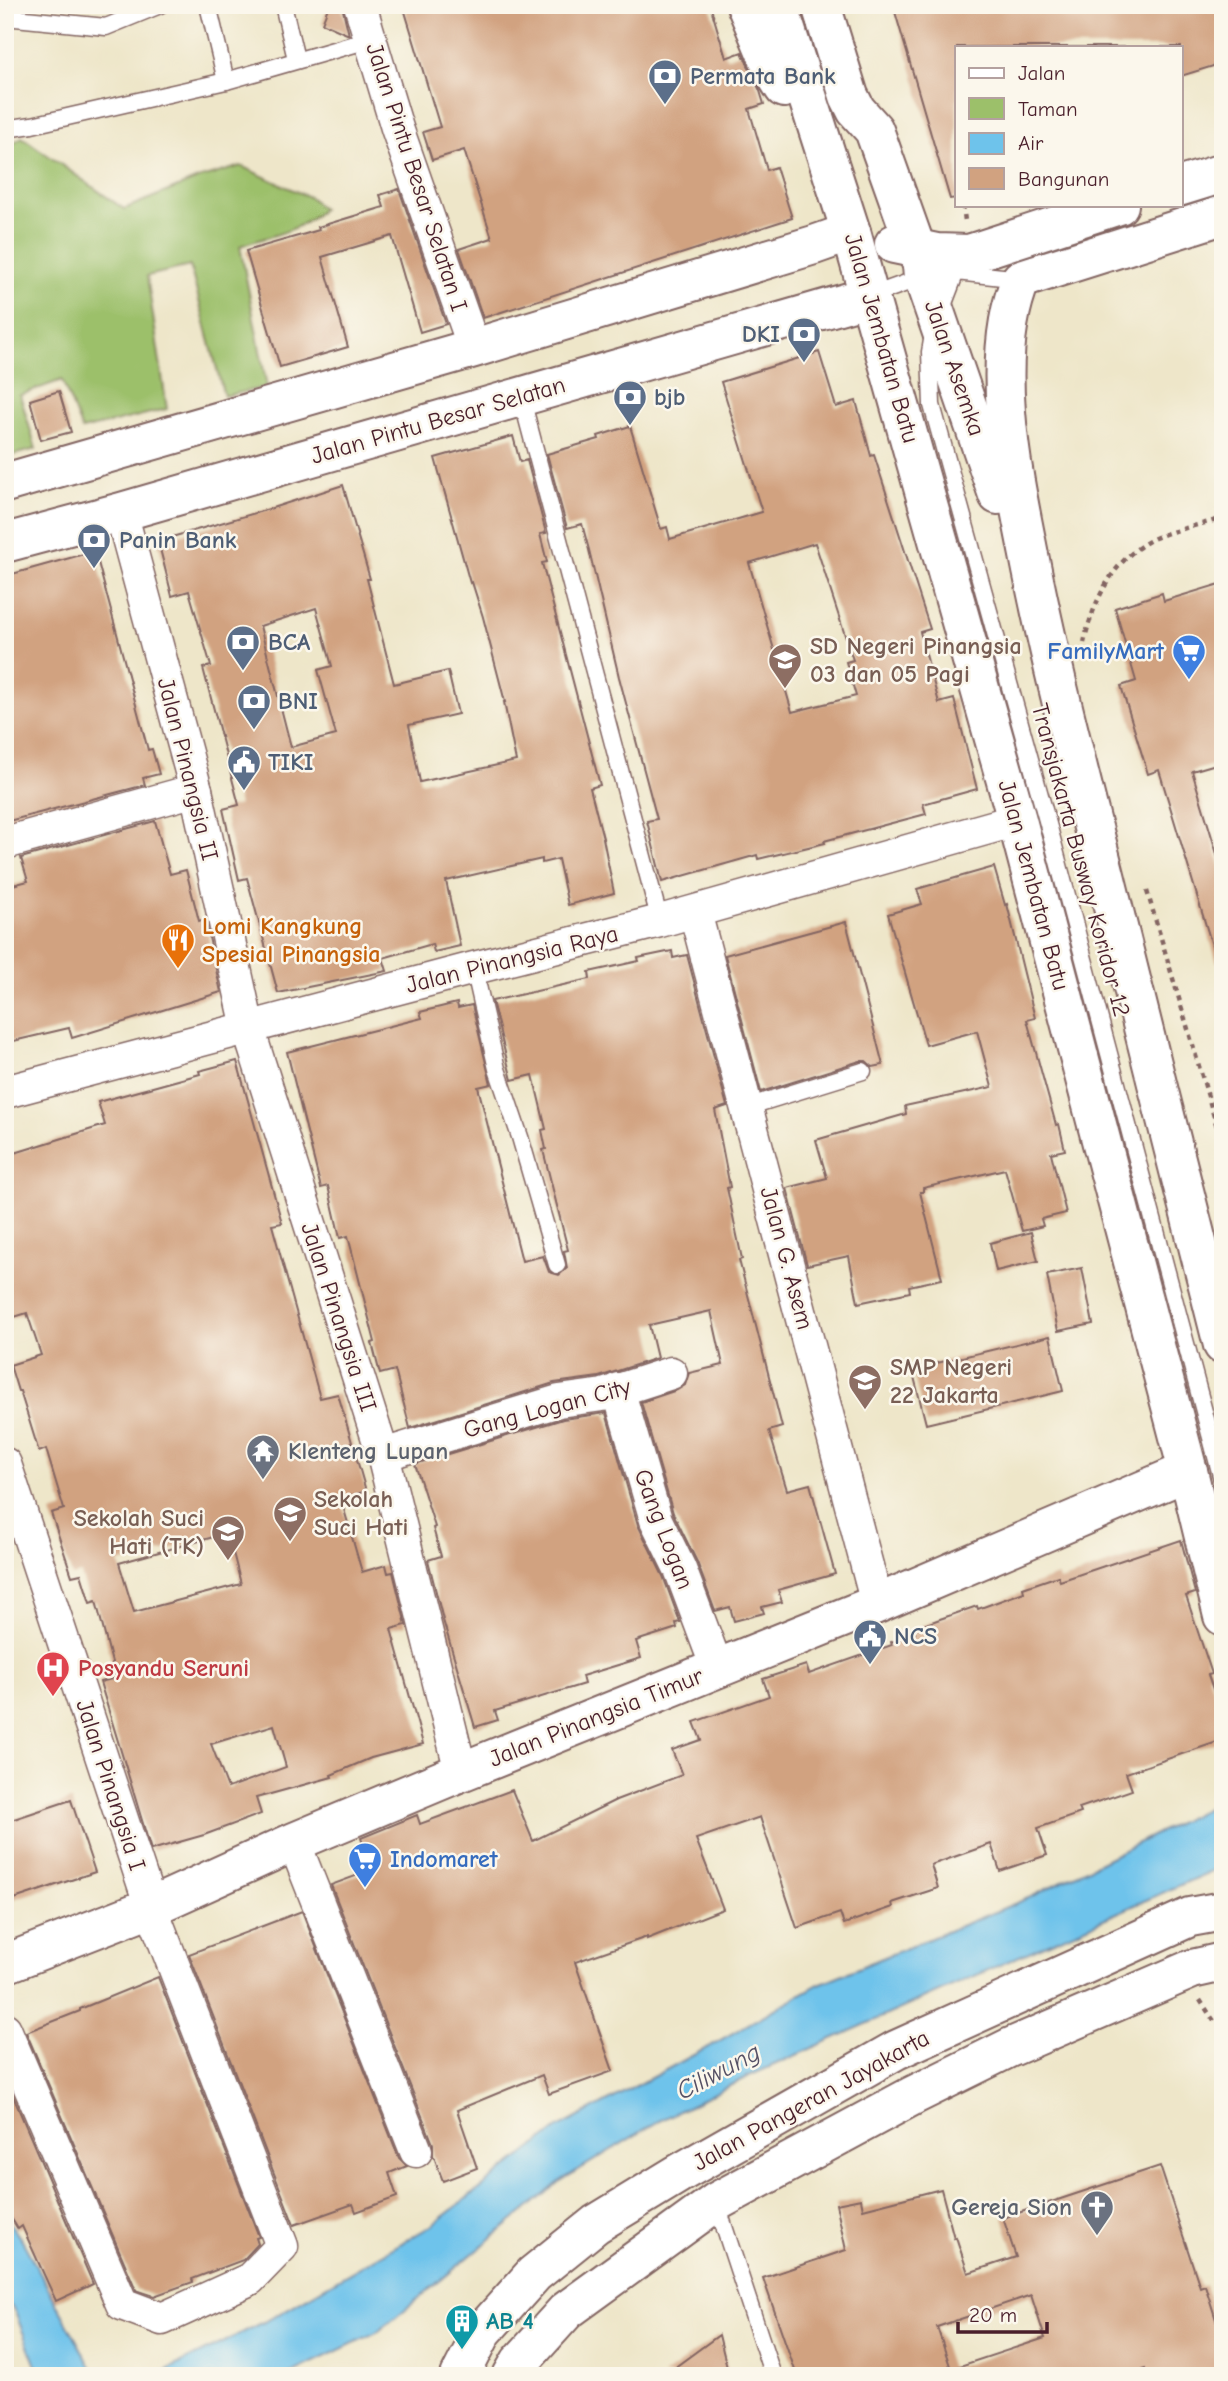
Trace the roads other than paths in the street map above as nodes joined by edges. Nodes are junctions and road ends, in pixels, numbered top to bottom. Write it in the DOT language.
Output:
graph roads {
  1 [pos="8,5"];
  2 [pos="160,5"];
  3 [pos="208,5"];
  4 [pos="283,5"];
  5 [pos="360,5"];
  6 [pos="746,5"];
  7 [pos="778,5"];
  8 [pos="821,5"];
  9 [pos="845,5"];
  10 [pos="5,12"];
  11 [pos="5,18"];
  12 [pos="372,39"];
  13 [pos="296,59"];
  14 [pos="226,81"];
  15 [pos="5,128"];
  16 [pos="874,130"];
  17 [pos="828,158"];
  18 [pos="1223,173"];
  19 [pos="1182,186"];
  20 [pos="1116,206"];
  21 [pos="1223,215"];
  22 [pos="851,232"];
  23 [pos="941,263"];
  24 [pos="1021,279"];
  25 [pos="870,296"];
  26 [pos="939,318"];
  27 [pos="474,348"];
  28 [pos="521,396"];
  29 [pos="5,483"];
  30 [pos="121,512"];
  31 [pos="5,543"];
  32 [pos="1038,607"];
  33 [pos="196,790"];
  34 [pos="1017,820"];
  35 [pos="5,843"];
  36 [pos="695,912"];
  37 [pos="660,921"];
  38 [pos="474,968"];
  39 [pos="248,1028"];
  40 [pos="863,1071"];
  41 [pos="5,1092"];
  42 [pos="747,1107"];
  43 [pos="557,1265"];
  44 [pos="1223,1345"];
  45 [pos="671,1373"];
  46 [pos="618,1389"];
  47 [pos="383,1455"];
  48 [pos="5,1464"];
  49 [pos="1205,1477"];
  50 [pos="877,1604"];
  51 [pos="1223,1616"];
  52 [pos="717,1668"];
  53 [pos="461,1772"];
  54 [pos="293,1842"];
  55 [pos="151,1906"];
  56 [pos="1223,1911"];
  57 [pos="1223,1962"];
  58 [pos="5,1964"];
  59 [pos="5,2029"];
  60 [pos="896,2050"];
  61 [pos="914,2095"];
  62 [pos="416,2151"];
  63 [pos="716,2202"];
  64 [pos="460,2376"];
  65 [pos="512,2376"];
  66 [pos="773,2376"];
  1 -- 10 [label="street"];
  2 -- 11 [label="lane"];
  3 -- 14 [label="lane"];
  4 -- 13 [label="lane"];
  5 -- 12 [label="street, Jalan Pintu Besar Selatan I"];
  6 -- 17 [label="main road"];
  7 -- 17 [label="main road"];
  8 -- 16 [label="main road, Jalan Asemka"];
  9 -- 16 [label="main road, Jalan Asemka"];
  12 -- 13 [label="lane"];
  12 -- 27 [label="street, Jalan Pintu Besar Selatan I"];
  13 -- 14 [label="lane"];
  14 -- 15 [label="lane"];
  16 -- 23 [label="main road, Jalan Asemka"];
  17 -- 22 [label="main road, Jalan Jembatan Batu"];
  18 -- 19 [label="main road"];
  20 -- 23 [label="main road"];
  21 -- 24 [label="main road"];
  22 -- 23 [label="main road"];
  22 -- 25 [label="main road, Jalan Jembatan Batu"];
  22 -- 27 [label="main road"];
  23 -- 24 [label="lane"];
  23 -- 25 [label="lane"];
  23 -- 26 [label="main road, Jalan Asemka"];
  24 -- 32 [label="main road"];
  25 -- 28 [label="main road, Jalan Pintu Besar Selatan"];
  25 -- 34 [label="main road, Jalan Jembatan Batu"];
  26 -- 32 [label="main road, Jalan Asemka"];
  26 -- 49 [label="lane, Transjakarta Busway Koridor 12"];
  27 -- 29 [label="main road"];
  28 -- 30 [label="main road, Jalan Pintu Besar Selatan"];
  28 -- 37 [label="lane"];
  30 -- 31 [label="main road, Jalan Pintu Besar Selatan"];
  30 -- 33 [label="street, Jalan Pinangsia II"];
  32 -- 44 [label="main road"];
  33 -- 35 [label="street"];
  33 -- 39 [label="street, Jalan Pinangsia II"];
  34 -- 36 [label="street, Jalan Pinangsia Raya"];
  34 -- 49 [label="main road, Jalan Jembatan Batu"];
  36 -- 37 [label="street, Jalan Pinangsia Raya"];
  36 -- 42 [label="street, Jalan G. Asem"];
  37 -- 38 [label="street, Jalan Pinangsia Raya"];
  38 -- 39 [label="street, Jalan Pinangsia Raya"];
  38 -- 43 [label="lane"];
  39 -- 41 [label="street, Jalan Pinangsia Raya"];
  39 -- 47 [label="street, Jalan Pinangsia III"];
  40 -- 42 [label="lane"];
  42 -- 50 [label="street, Jalan G. Asem"];
  45 -- 46 [label="street, Gang Logan City"];
  46 -- 47 [label="street, Gang Logan City"];
  46 -- 52 [label="street, Gang Logan"];
  47 -- 53 [label="street, Jalan Pinangsia III"];
  48 -- 55 [label="street, Jalan Pinangsia I"];
  49 -- 50 [label="main road, Jalan Pinangsia Timur"];
  49 -- 51 [label="main road, Jalan Jembatan Batu"];
  50 -- 52 [label="main road, Jalan Pinangsia Timur"];
  52 -- 53 [label="main road, Jalan Pinangsia Timur"];
  53 -- 54 [label="main road, Jalan Pinangsia Timur"];
  54 -- 55 [label="main road, Jalan Pinangsia Timur"];
  54 -- 62 [label="street"];
  55 -- 58 [label="main road, Jalan Pinangsia Timur"];
  55 -- 59 [label="street, Jalan Pinangsia I"];
  56 -- 60 [label="main road, Jalan Pangeran Jayakarta"];
  57 -- 61 [label="main road, Jalan Pangeran Jayakarta"];
  60 -- 61 [label="main road"];
  60 -- 64 [label="main road, Jalan Pangeran Jayakarta"];
  61 -- 63 [label="main road, Jalan Pangeran Jayakarta"];
  63 -- 65 [label="main road, Jalan Pangeran Jayakarta"];
  63 -- 66 [label="lane"];
}
